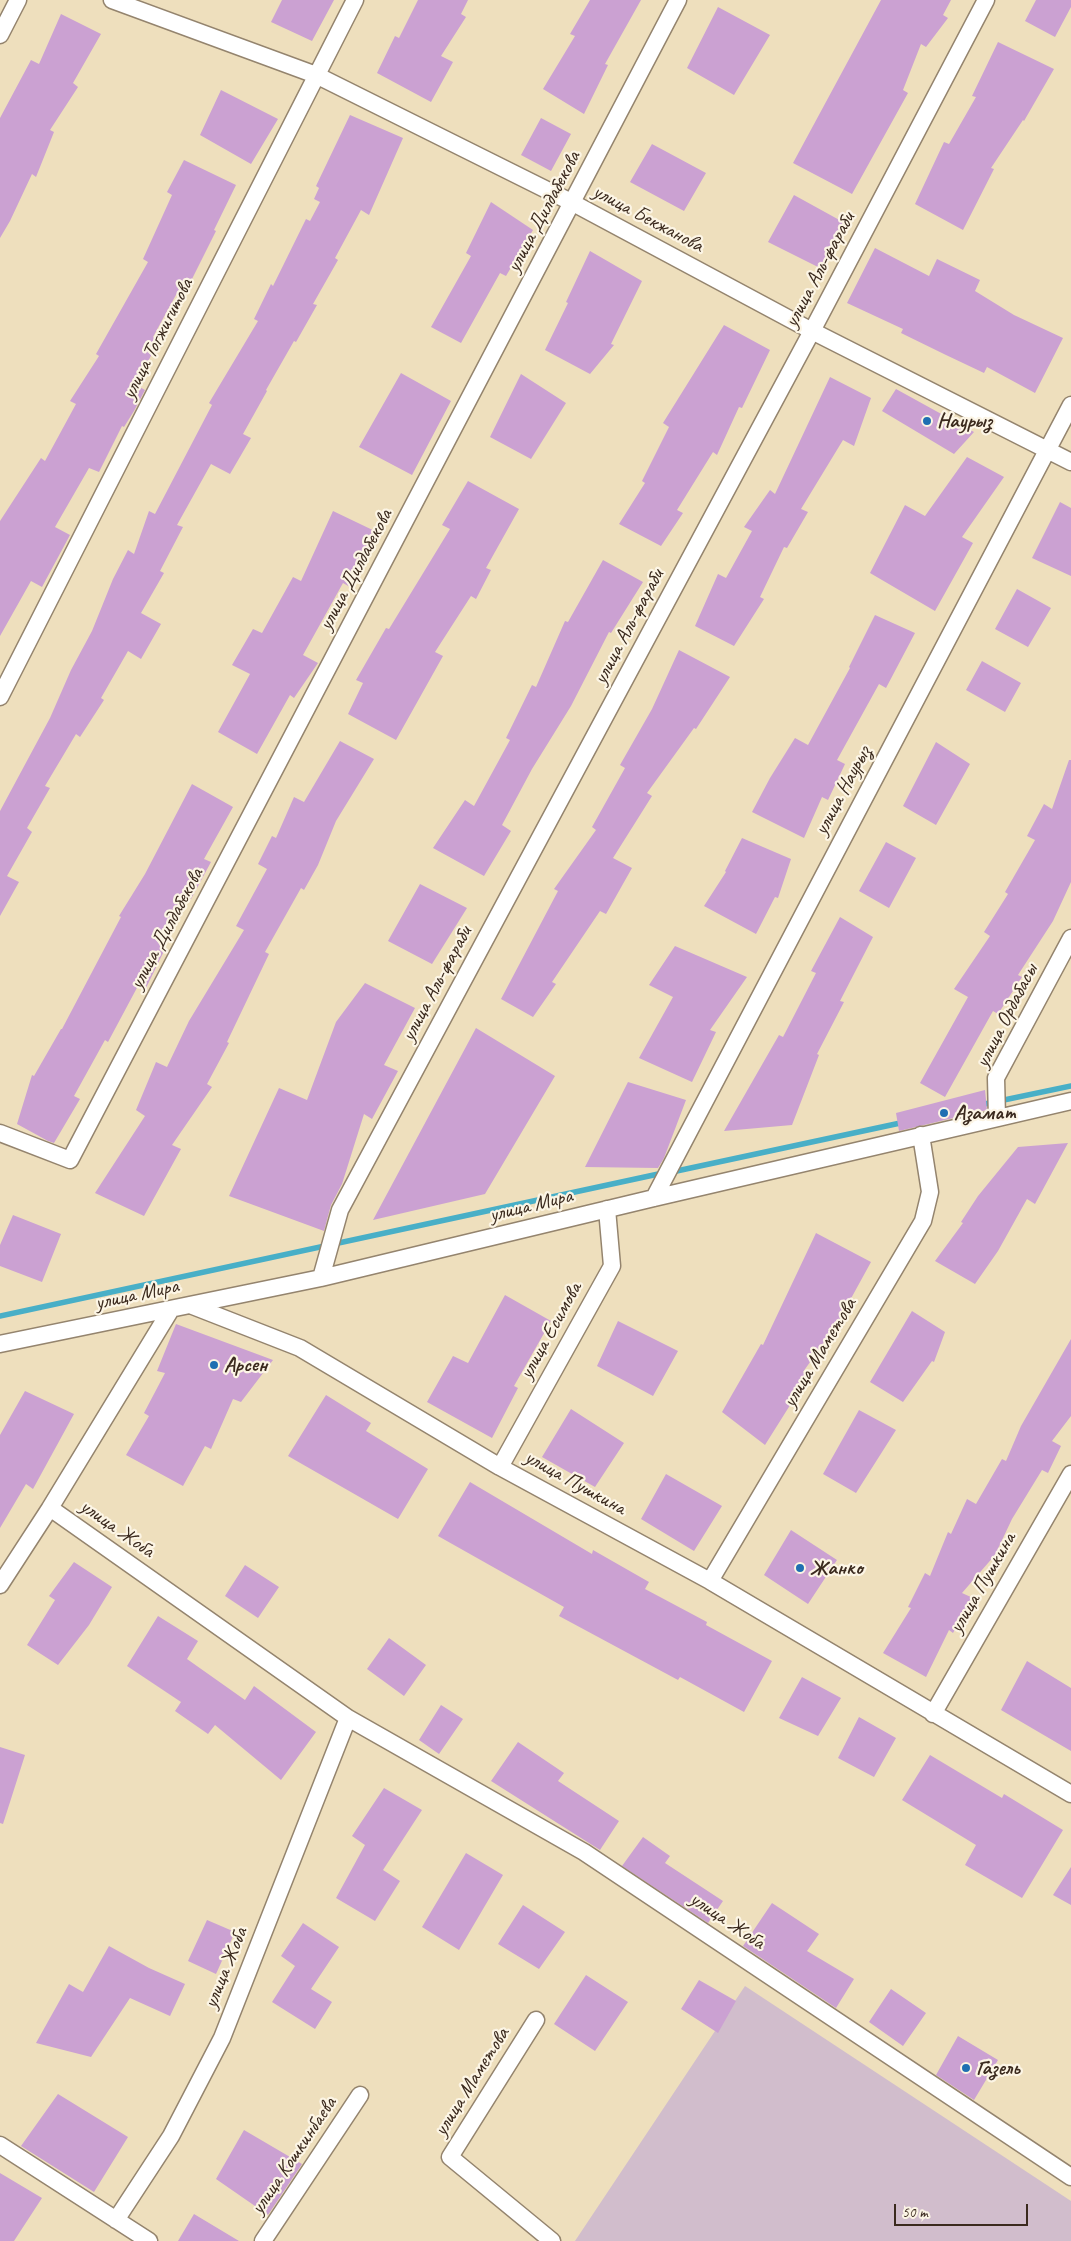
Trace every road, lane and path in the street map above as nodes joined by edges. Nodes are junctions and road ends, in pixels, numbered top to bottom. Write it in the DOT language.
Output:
graph roads {
  1 [pos="18,0"];
  2 [pos="112,0"];
  3 [pos="355,0"];
  4 [pos="678,0"];
  5 [pos="986,0"];
  6 [pos="0,35"];
  7 [pos="316,75"];
  8 [pos="573,203"];
  9 [pos="812,331"];
  10 [pos="1071,405"];
  11 [pos="1047,450"];
  12 [pos="1071,462"];
  13 [pos="0,697"];
  14 [pos="1071,938"];
  15 [pos="1071,1101"];
  16 [pos="997,1118"];
  17 [pos="0,1133"];
  18 [pos="920,1135"];
  19 [pos="654,1198"];
  20 [pos="607,1209"];
  21 [pos="321,1278"];
  22 [pos="190,1305"];
  23 [pos="170,1311"];
  24 [pos="0,1344"];
  25 [pos="500,1467"];
  26 [pos="1071,1474"];
  27 [pos="50,1508"];
  28 [pos="710,1581"];
  29 [pos="0,1585"];
  30 [pos="932,1714"];
  31 [pos="348,1718"];
  32 [pos="1071,1794"];
  33 [pos="536,2020"];
  34 [pos="360,2095"];
  35 [pos="0,2145"];
  36 [pos="1071,2177"];
  37 [pos="116,2220"];
  38 [pos="149,2241"];
  39 [pos="263,2241"];
  40 [pos="552,2241"];
  1 -- 6 [label="street"];
  2 -- 7 [label="street, улица Бекжанова"];
  3 -- 7 [label="street, улица Тогжигитова"];
  4 -- 8 [label="street, улица Дилдабекова"];
  5 -- 9 [label="street, улица Аль-фараби"];
  7 -- 8 [label="street, улица Бекжанова"];
  7 -- 13 [label="street, улица Тогжигитова"];
  8 -- 9 [label="street, улица Бекжанова"];
  8 -- 17 [label="street, улица Дилдабекова"];
  9 -- 11 [label="street, улица Бекжанова"];
  9 -- 21 [label="street, улица Аль-фараби"];
  10 -- 11 [label="street, улица Наурыз"];
  11 -- 12 [label="street, улица Бекжанова"];
  11 -- 19 [label="street, улица Наурыз"];
  14 -- 16 [label="street, улица Ордабасы"];
  15 -- 16 [label="street, улица Мира"];
  16 -- 18 [label="street, улица Мира"];
  18 -- 19 [label="street, улица Мира"];
  18 -- 28 [label="street, улица Маметова"];
  19 -- 20 [label="street, улица Мира"];
  20 -- 21 [label="street, улица Мира"];
  20 -- 25 [label="street, улица Есимова"];
  21 -- 22 [label="street, улица Мира"];
  22 -- 23 [label="street, улица Мира"];
  22 -- 25 [label="street, улица Пушкина"];
  23 -- 24 [label="street, улица Мира"];
  23 -- 27 [label="street, улица Жоба"];
  25 -- 28 [label="street, улица Пушкина"];
  26 -- 30 [label="street, улица Пушкина"];
  27 -- 29 [label="street"];
  27 -- 31 [label="street, улица Жоба"];
  28 -- 30 [label="street, улица Пушкина"];
  30 -- 32 [label="street, улица Пушкина"];
  31 -- 36 [label="street, улица Жоба"];
  31 -- 37 [label="street, улица Жоба"];
  33 -- 40 [label="street, улица Маметова"];
  34 -- 39 [label="street, улица Кошкинбаева"];
  35 -- 37 [label="street"];
  37 -- 38 [label="street"];
}
